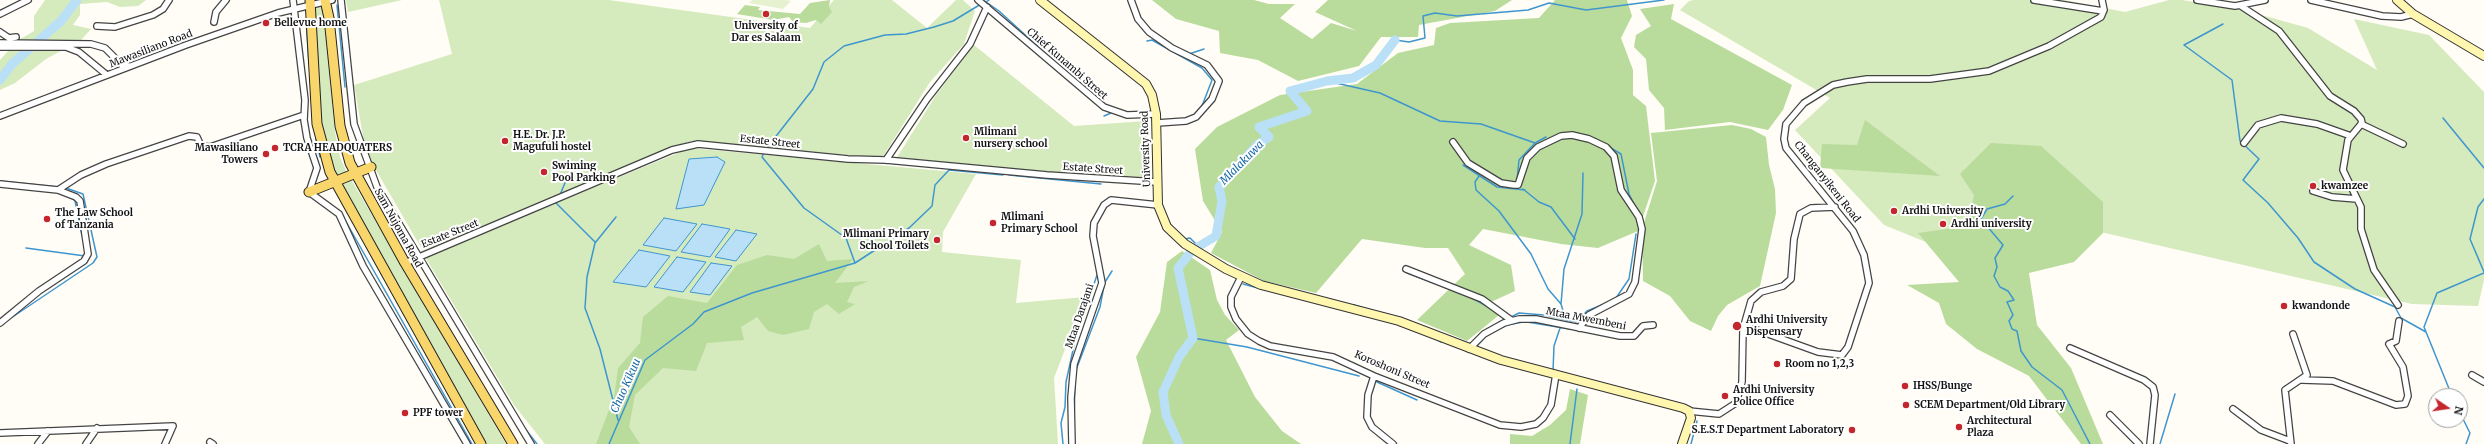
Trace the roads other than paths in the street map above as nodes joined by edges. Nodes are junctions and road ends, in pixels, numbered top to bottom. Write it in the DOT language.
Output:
graph roads {
  1 [pos="28,0"];
  2 [pos="169,0"];
  3 [pos="226,0"];
  4 [pos="293,0"];
  5 [pos="341,0"];
  6 [pos="978,0"];
  7 [pos="1040,0"];
  8 [pos="1131,0"];
  9 [pos="2034,0"];
  10 [pos="2102,0"];
  11 [pos="2197,0"];
  12 [pos="2266,0"];
  13 [pos="2311,0"];
  14 [pos="2397,0"];
  15 [pos="327,1"];
  16 [pos="310,3"];
  17 [pos="986,6"];
  18 [pos="2241,6"];
  19 [pos="294,9"];
  20 [pos="2103,11"];
  21 [pos="0,14"];
  22 [pos="2413,14"];
  23 [pos="214,22"];
  24 [pos="97,26"];
  25 [pos="0,32"];
  26 [pos="16,37"];
  27 [pos="0,42"];
  28 [pos="0,47"];
  29 [pos="2482,52"];
  30 [pos="130,66"];
  31 [pos="107,75"];
  32 [pos="1156,114"];
  33 [pos="304,115"];
  34 [pos="0,116"];
  35 [pos="1157,123"];
  36 [pos="2361,124"];
  37 [pos="2351,136"];
  38 [pos="1453,142"];
  39 [pos="2244,143"];
  40 [pos="2403,144"];
  41 [pos="886,160"];
  42 [pos="371,167"];
  43 [pos="356,173"];
  44 [pos="335,182"];
  45 [pos="1157,182"];
  46 [pos="0,184"];
  47 [pos="58,190"];
  48 [pos="2313,191"];
  49 [pos="309,192"];
  50 [pos="2357,199"];
  51 [pos="1158,205"];
  52 [pos="1835,207"];
  53 [pos="418,257"];
  54 [pos="405,263"];
  55 [pos="1406,269"];
  56 [pos="1241,277"];
  57 [pos="2398,305"];
  58 [pos="1511,320"];
  59 [pos="2398,321"];
  60 [pos="0,322"];
  61 [pos="1653,325"];
  62 [pos="1746,326"];
  63 [pos="1579,328"];
  64 [pos="2293,334"];
  65 [pos="2070,348"];
  66 [pos="1470,349"];
  67 [pos="1556,374"];
  68 [pos="1374,376"];
  69 [pos="2472,376"];
  70 [pos="2302,380"];
  71 [pos="2484,382"];
  72 [pos="2233,409"];
  73 [pos="1689,411"];
  74 [pos="2110,416"];
  75 [pos="96,428"];
  76 [pos="48,431"];
  77 [pos="0,433"];
  78 [pos="2290,442"];
  79 [pos="38,444"];
  80 [pos="86,444"];
  81 [pos="165,444"];
  82 [pos="467,444"];
  83 [pos="481,444"];
  84 [pos="513,444"];
  85 [pos="531,444"];
  86 [pos="1072,444"];
  87 [pos="1393,444"];
  88 [pos="1682,444"];
  89 [pos="2139,444"];
  90 [pos="2150,444"];
  1 -- 21 [label="street"];
  2 -- 24 [label="street"];
  3 -- 23 [label="street"];
  4 -- 19 [label="street"];
  5 -- 42 [label="street"];
  6 -- 17 [label="street, Chief Kunambi Street"];
  7 -- 32 [label="street, University Road"];
  8 -- 35 [label="street"];
  9 -- 20 [label="street"];
  10 -- 20 [label="street"];
  11 -- 18 [label="street"];
  12 -- 18 [label="street"];
  13 -- 22 [label="street"];
  14 -- 22 [label="street"];
  15 -- 16 [label="street, Mawasiliano Road"];
  15 -- 43 [label="main road, Sam Nujoma Road"];
  16 -- 19 [label="street, Mawasiliano Road"];
  16 -- 44 [label="main road"];
  17 -- 32 [label="street, Chief Kunambi Street"];
  17 -- 41 [label="street"];
  18 -- 36 [label="street"];
  19 -- 30 [label="street, Mawasiliano Road"];
  19 -- 33 [label="street"];
  20 -- 52 [label="street, Changanyikeni Road"];
  22 -- 29 [label="street"];
  25 -- 26 [label="street"];
  27 -- 30 [label="street"];
  28 -- 31 [label="street"];
  30 -- 31 [label="street, Mawasiliano Road"];
  31 -- 34 [label="street, Mawasiliano Road"];
  32 -- 35 [label="street, University Road"];
  33 -- 47 [label="street"];
  33 -- 49 [label="street"];
  35 -- 45 [label="street, University Road"];
  36 -- 37 [label="street"];
  36 -- 40 [label="street"];
  37 -- 39 [label="street"];
  37 -- 50 [label="street"];
  38 -- 63 [label="street"];
  41 -- 45 [label="street, Estate Street"];
  41 -- 53 [label="street, Estate Street"];
  42 -- 43 [label="main road"];
  42 -- 53 [label="street"];
  43 -- 44 [label="main road"];
  43 -- 54 [label="main road, Sam Nujoma Road"];
  44 -- 49 [label="main road"];
  44 -- 83 [label="main road"];
  45 -- 51 [label="street, University Road"];
  46 -- 47 [label="street"];
  47 -- 60 [label="street"];
  48 -- 50 [label="street"];
  49 -- 82 [label="street"];
  50 -- 57 [label="street"];
  51 -- 56 [label="street, University Road"];
  51 -- 86 [label="street, Mtaa Darajani"];
  52 -- 62 [label="street"];
  52 -- 62 [label="street, Changanyikeni Road"];
  53 -- 54 [label="street, Estate Street"];
  53 -- 85 [label="street"];
  54 -- 84 [label="main road, Sam Nujoma Road"];
  55 -- 58 [label="street"];
  56 -- 66 [label="street, University Road"];
  56 -- 68 [label="street, Koroshoni Street"];
  58 -- 63 [label="street, Mtaa Mwembeni"];
  58 -- 66 [label="street"];
  59 -- 70 [label="street"];
  61 -- 63 [label="street, Mtaa Mwembeni"];
  62 -- 73 [label="street"];
  64 -- 70 [label="street"];
  65 -- 90 [label="street"];
  66 -- 67 [label="street, University Road"];
  67 -- 68 [label="street, Koroshoni Street"];
  67 -- 73 [label="street, University Road"];
  68 -- 87 [label="street"];
  69 -- 71 [label="street"];
  70 -- 78 [label="street"];
  72 -- 78 [label="street"];
  73 -- 88 [label="street"];
  74 -- 89 [label="street"];
  75 -- 76 [label="street"];
  75 -- 80 [label="street"];
  75 -- 81 [label="street"];
  76 -- 77 [label="street"];
  76 -- 79 [label="street"];
}
